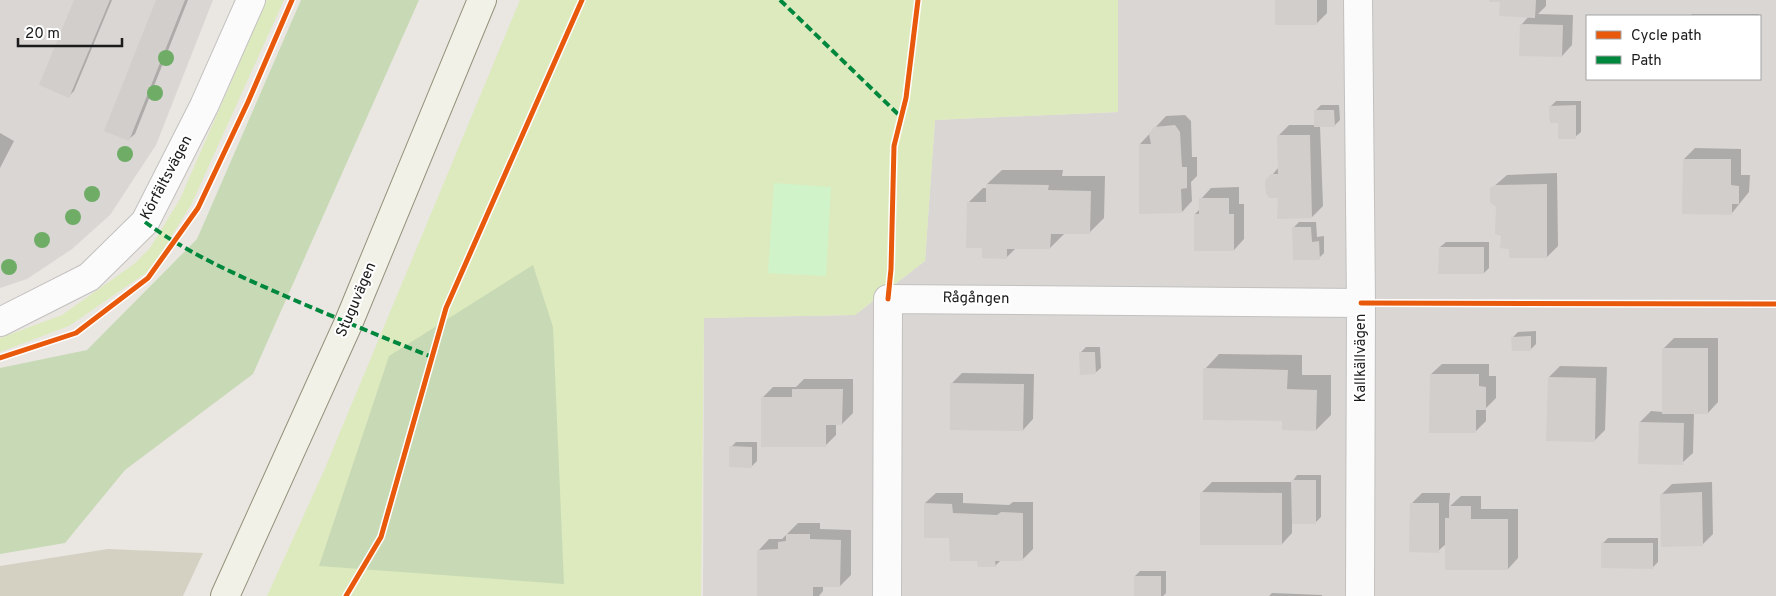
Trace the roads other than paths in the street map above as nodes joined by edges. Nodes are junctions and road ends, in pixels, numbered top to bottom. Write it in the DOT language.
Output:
graph roads {
  1 [pos="251,0"];
  2 [pos="482,0"];
  3 [pos="1358,0"];
  4 [pos="1361,303"];
  5 [pos="0,322"];
  6 [pos="225,596"];
  7 [pos="887,596"];
  8 [pos="1360,596"];
  1 -- 5 [label="street, Körfältsvägen"];
  2 -- 6 [label="main road, Stuguvägen"];
  3 -- 4 [label="street, Kallkällvägen"];
  4 -- 7 [label="street, Rågången"];
  4 -- 8 [label="street, Kallkällvägen"];
}
